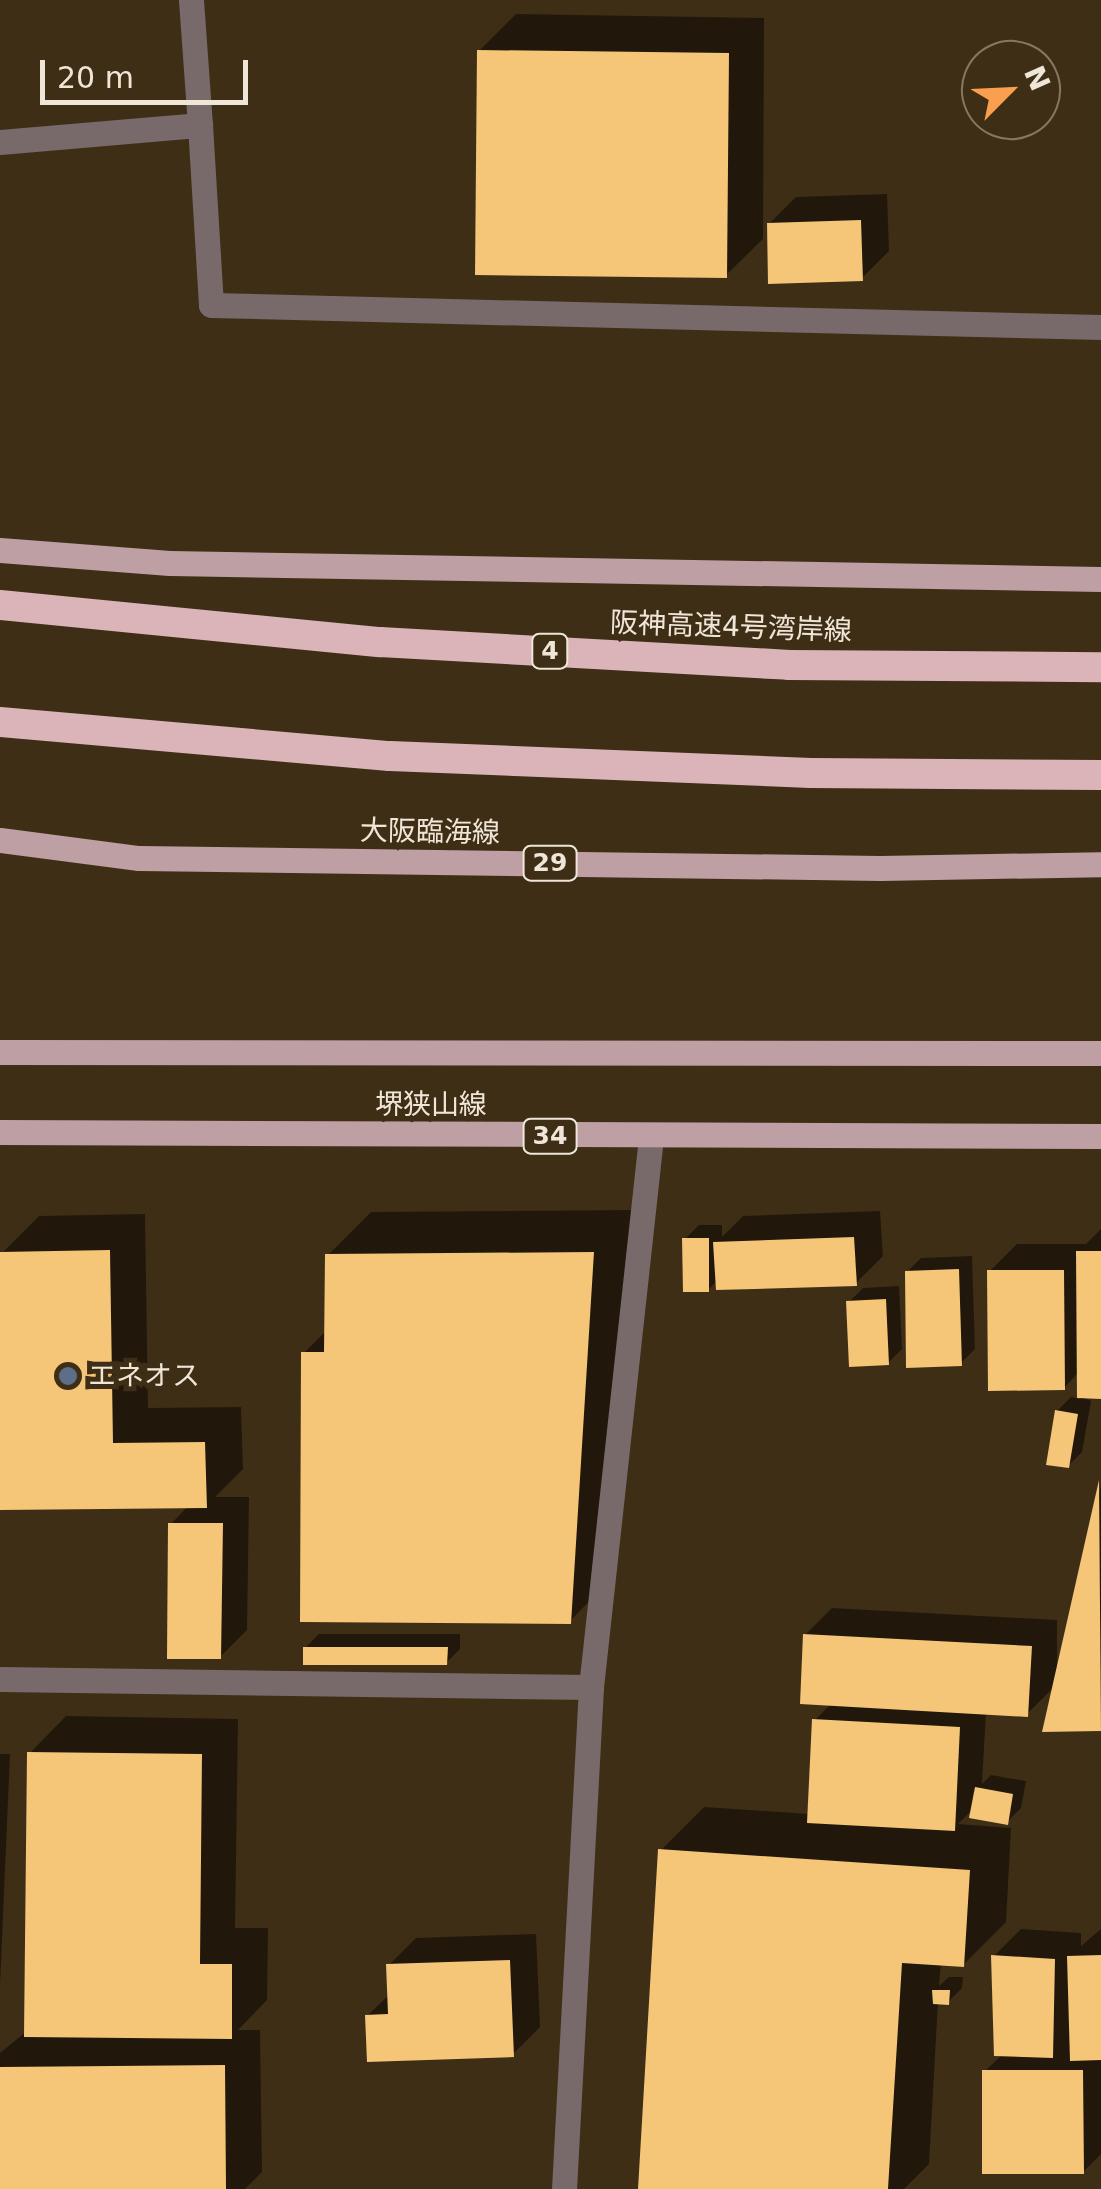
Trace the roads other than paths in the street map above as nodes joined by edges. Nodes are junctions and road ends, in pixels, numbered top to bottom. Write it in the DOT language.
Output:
graph roads {
  1 [pos="191,0"];
  2 [pos="200,125"];
  3 [pos="0,142"];
  4 [pos="1101,327"];
  5 [pos="0,550"];
  6 [pos="1101,579"];
  7 [pos="0,605"];
  8 [pos="1101,667"];
  9 [pos="0,722"];
  10 [pos="1101,775"];
  11 [pos="0,840"];
  12 [pos="1101,864"];
  13 [pos="0,1052"];
  14 [pos="1101,1053"];
  15 [pos="0,1132"];
  16 [pos="1101,1136"];
  17 [pos="651,1137"];
  18 [pos="0,1679"];
  19 [pos="591,1687"];
  20 [pos="564,2189"];
  1 -- 2 [label="street"];
  2 -- 3 [label="street"];
  2 -- 4 [label="street"];
  5 -- 6 [label="main road"];
  7 -- 8 [label="highway, 阪神高速4号湾岸線 / 4"];
  9 -- 10 [label="highway"];
  11 -- 12 [label="main road, 大阪臨海線 / 29"];
  13 -- 14 [label="main road, 堺狭山線"];
  15 -- 17 [label="main road, 堺狭山線 / 34"];
  16 -- 17 [label="main road, 堺狭山線 / 34"];
  17 -- 19 [label="street"];
  18 -- 19 [label="street"];
  19 -- 20 [label="street"];
}
